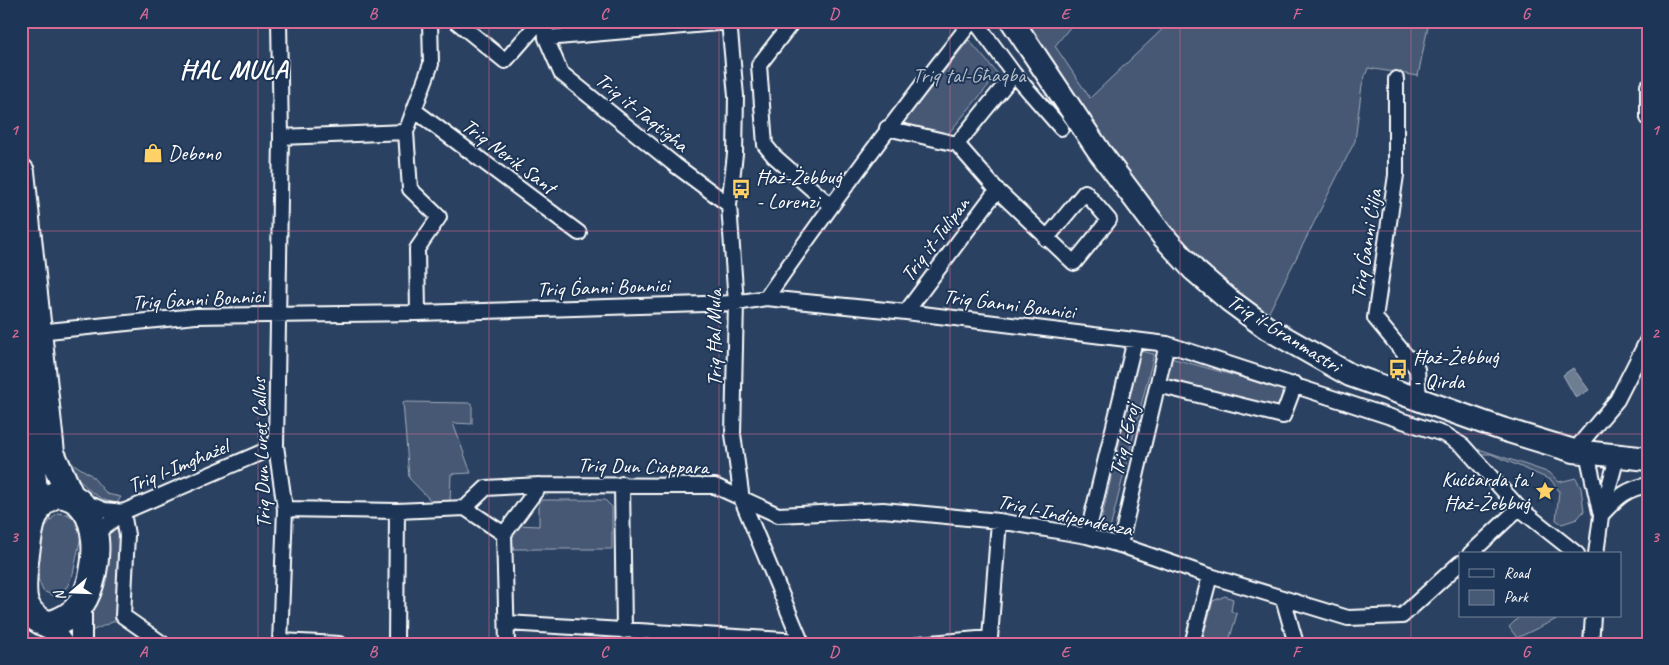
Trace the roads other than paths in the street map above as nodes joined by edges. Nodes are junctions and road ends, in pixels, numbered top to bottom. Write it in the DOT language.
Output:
graph roads {
  1 [pos="279,21"];
  2 [pos="430,21"];
  3 [pos="456,21"];
  4 [pos="540,21"];
  5 [pos="545,21"];
  6 [pos="793,21"];
  7 [pos="973,21"];
  8 [pos="1012,21"];
  9 [pos="729,22"];
  10 [pos="546,38"];
  11 [pos="1014,74"];
  12 [pos="1396,79"];
  13 [pos="1648,86"];
  14 [pos="414,110"];
  15 [pos="1648,118"];
  16 [pos="887,128"];
  17 [pos="1061,128"];
  18 [pos="406,132"];
  19 [pos="281,137"];
  20 [pos="958,144"];
  21 [pos="21,172"];
  22 [pos="997,190"];
  23 [pos="728,205"];
  24 [pos="830,205"];
  25 [pos="580,233"];
  26 [pos="1046,239"];
  27 [pos="766,298"];
  28 [pos="736,303"];
  29 [pos="906,312"];
  30 [pos="418,313"];
  31 [pos="279,314"];
  32 [pos="38,332"];
  33 [pos="1648,339"];
  34 [pos="1135,340"];
  35 [pos="1167,344"];
  36 [pos="21,352"];
  37 [pos="1295,384"];
  38 [pos="1158,385"];
  39 [pos="1419,400"];
  40 [pos="276,446"];
  41 [pos="1580,452"];
  42 [pos="1618,457"];
  43 [pos="1648,459"];
  44 [pos="622,484"];
  45 [pos="540,485"];
  46 [pos="1648,485"];
  47 [pos="74,497"];
  48 [pos="742,500"];
  49 [pos="465,508"];
  50 [pos="1519,508"];
  51 [pos="285,509"];
  52 [pos="398,511"];
  53 [pos="123,512"];
  54 [pos="1601,516"];
  55 [pos="999,520"];
  56 [pos="25,531"];
  57 [pos="504,534"];
  58 [pos="94,535"];
  59 [pos="1087,536"];
  60 [pos="1120,545"];
  61 [pos="1472,552"];
  62 [pos="1574,552"];
  63 [pos="1596,552"];
  64 [pos="1459,564"];
  65 [pos="1210,576"];
  66 [pos="22,596"];
  67 [pos="1283,598"];
  68 [pos="81,604"];
  69 [pos="1592,618"];
  70 [pos="507,623"];
  71 [pos="42,630"];
  72 [pos="624,631"];
  73 [pos="801,642"];
  74 [pos="281,643"];
  75 [pos="1592,643"];
  76 [pos="81,644"];
  77 [pos="163,644"];
  78 [pos="339,644"];
  79 [pos="396,644"];
  80 [pos="507,644"];
  81 [pos="919,644"];
  82 [pos="1192,644"];
  83 [pos="1296,644"];
  1 -- 19 [label="street, Triq Dun Luret Callus"];
  2 -- 14 [label="street"];
  3 -- 4 [label="street"];
  5 -- 10 [label="street, Triq it-Taqtigħa"];
  6 -- 24 [label="street"];
  7 -- 11 [label="street"];
  7 -- 16 [label="street"];
  8 -- 39 [label="main road, Triq il-Granmastri"];
  9 -- 10 [label="street"];
  9 -- 23 [label="street, Triq Ħal Mula"];
  10 -- 23 [label="street, Triq it-Taqtigħa"];
  11 -- 17 [label="street"];
  11 -- 20 [label="street"];
  12 -- 39 [label="street, Triq Ġanni Ċilja"];
  13 -- 15 [label="street"];
  14 -- 18 [label="street"];
  14 -- 25 [label="street, Triq Nerik Sant"];
  16 -- 20 [label="street"];
  16 -- 24 [label="street"];
  18 -- 19 [label="street"];
  18 -- 30 [label="street"];
  19 -- 31 [label="street, Triq Dun Luret Callus"];
  20 -- 22 [label="street"];
  21 -- 32 [label="highway"];
  22 -- 26 [label="street"];
  22 -- 29 [label="street, Triq it-Tulipan"];
  23 -- 28 [label="street, Triq Ħal Mula"];
  24 -- 27 [label="street"];
  26 -- 26 [label="street"];
  27 -- 28 [label="street, Triq Ġanni Bonnici"];
  27 -- 29 [label="street, Triq Ġanni Bonnici"];
  28 -- 30 [label="street, Triq Ġanni Bonnici"];
  28 -- 48 [label="street, Triq Ħal Mula"];
  29 -- 34 [label="street, Triq Ġanni Bonnici"];
  30 -- 31 [label="street, Triq Ġanni Bonnici"];
  31 -- 32 [label="street, Triq Ġanni Bonnici"];
  31 -- 40 [label="street, Triq Dun Luret Callus"];
  32 -- 47 [label="highway"];
  33 -- 41 [label="street"];
  34 -- 35 [label="street, Triq Ġanni Bonnici"];
  34 -- 59 [label="street, Triq l-Eroj"];
  35 -- 37 [label="street, Triq Ġanni Bonnici"];
  35 -- 38 [label="street, Triq l-Eroj"];
  36 -- 56 [label="highway"];
  37 -- 38 [label="street"];
  37 -- 50 [label="street, Triq Ġanni Bonnici"];
  38 -- 60 [label="street, Triq l-Eroj"];
  39 -- 41 [label="main road, Triq il-Granmastri"];
  40 -- 51 [label="street, Triq Dun Luret Callus"];
  40 -- 53 [label="street, Triq l-Imgħażel"];
  41 -- 42 [label="main road, Triq il-Granmastri"];
  41 -- 54 [label="street"];
  42 -- 43 [label="main road, Triq il-Granmastri"];
  42 -- 54 [label="street"];
  44 -- 45 [label="street, Triq Dun Ciappara"];
  44 -- 48 [label="street, Triq Dun Ciappara"];
  44 -- 72 [label="street"];
  45 -- 49 [label="street, Triq Dun Ciappara"];
  45 -- 57 [label="street"];
  46 -- 54 [label="street"];
  47 -- 53 [label="street, Triq l-Imgħażel"];
  47 -- 56 [label="highway"];
  47 -- 58 [label="highway"];
  48 -- 55 [label="street, Triq l-Indipendenza"];
  48 -- 73 [label="street, Triq Ħal Mula"];
  49 -- 52 [label="street"];
  49 -- 57 [label="street"];
  50 -- 61 [label="street"];
  50 -- 62 [label="street, Triq Ġanni Bonnici"];
  51 -- 52 [label="street"];
  51 -- 74 [label="street, Triq Dun Luret Callus"];
  52 -- 79 [label="street"];
  53 -- 58 [label="street, Triq l-Imgħażel"];
  53 -- 77 [label="street"];
  54 -- 63 [label="street"];
  55 -- 59 [label="street, Triq l-Indipendenza"];
  55 -- 81 [label="street"];
  56 -- 66 [label="highway"];
  57 -- 70 [label="street"];
  58 -- 68 [label="highway"];
  59 -- 60 [label="street, Triq l-Indipendenza"];
  60 -- 65 [label="street, Triq l-Indipendenza"];
  64 -- 67 [label="street, Triq l-Indipendenza"];
  65 -- 67 [label="street, Triq l-Indipendenza"];
  65 -- 82 [label="street"];
  66 -- 71 [label="highway"];
  67 -- 83 [label="street"];
  68 -- 71 [label="highway"];
  68 -- 76 [label="street"];
  69 -- 75 [label="street"];
  70 -- 72 [label="street"];
  70 -- 80 [label="street"];
  72 -- 73 [label="street"];
  74 -- 78 [label="street"];
}
